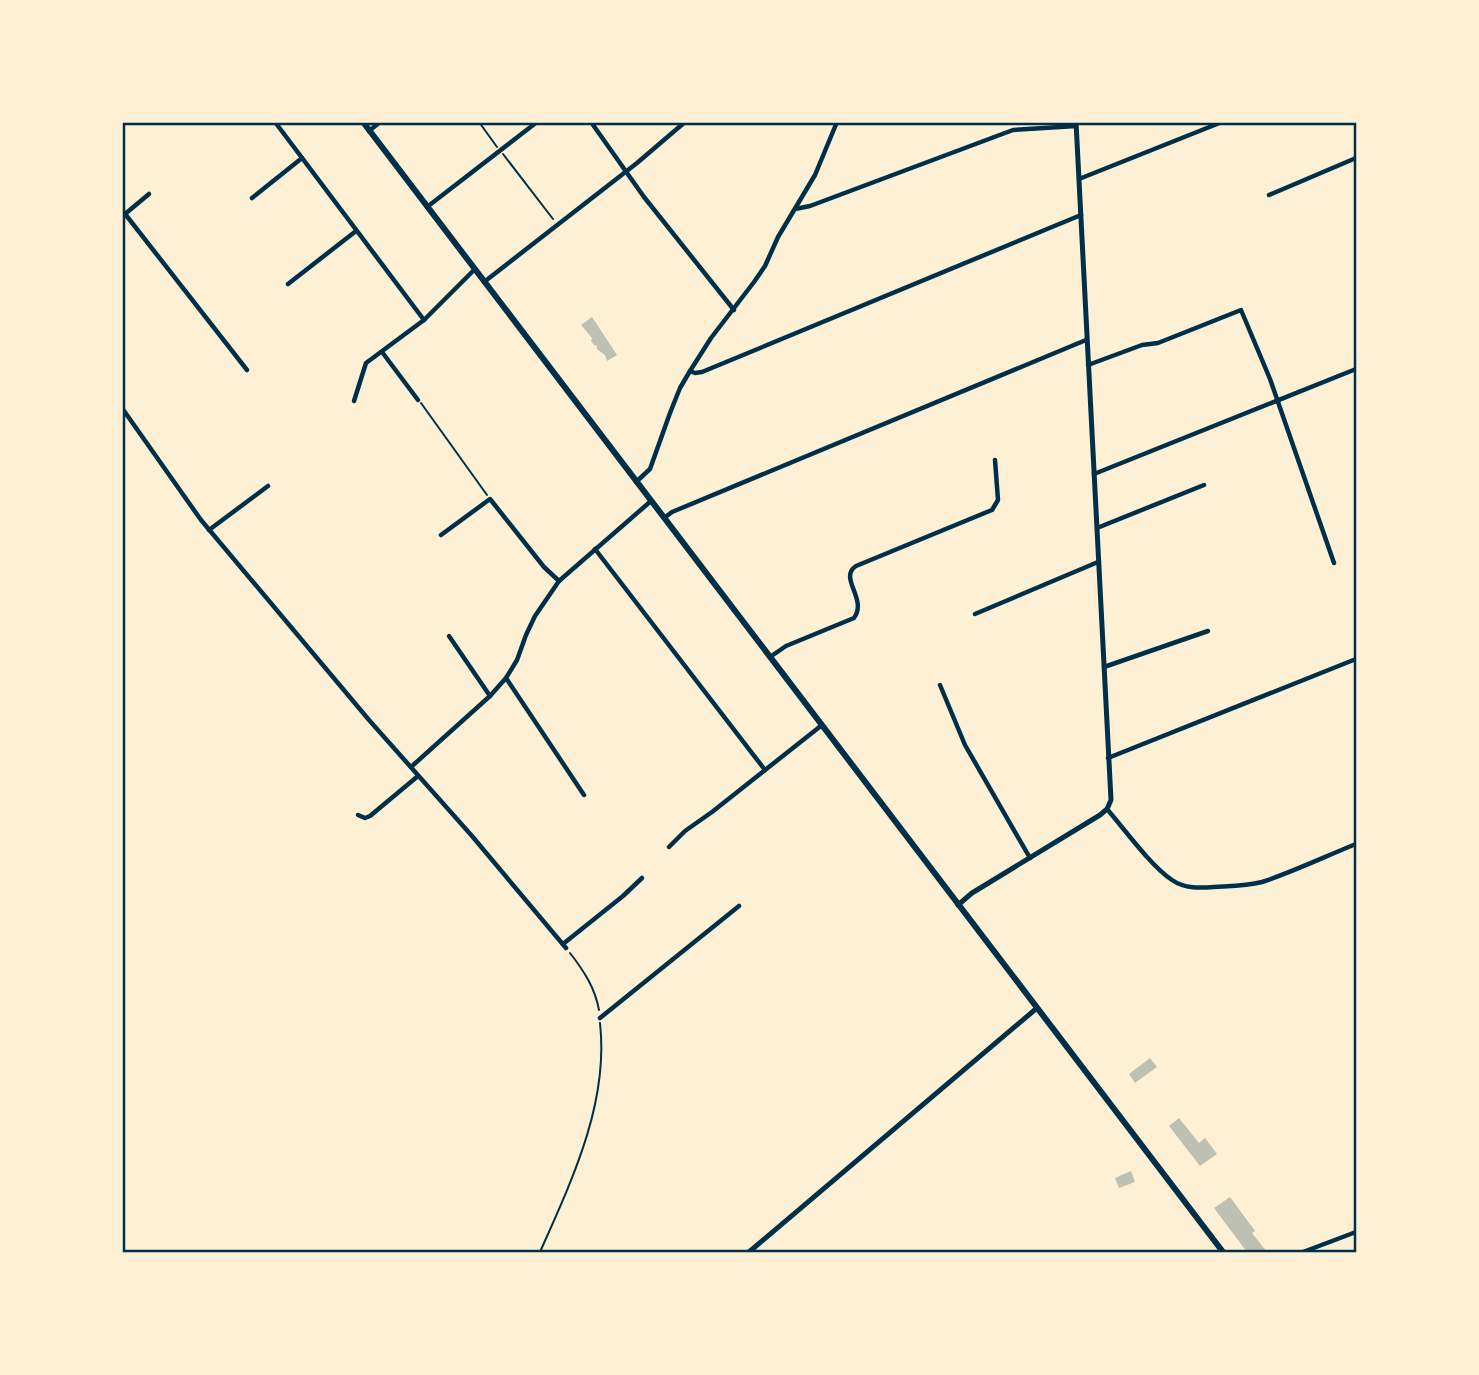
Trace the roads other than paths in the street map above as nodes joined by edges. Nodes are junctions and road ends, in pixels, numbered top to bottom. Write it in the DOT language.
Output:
graph roads {
  1 [pos="275,122"];
  2 [pos="363,122"];
  3 [pos="380,122"];
  4 [pos="537,122"];
  5 [pos="591,122"];
  6 [pos="685,122"];
  7 [pos="837,122"];
  8 [pos="1222,122"];
  9 [pos="1076,124"];
  10 [pos="369,131"];
  11 [pos="302,158"];
  12 [pos="1356,158"];
  13 [pos="627,172"];
  14 [pos="1079,179"];
  15 [pos="149,194"];
  16 [pos="1269,195"];
  17 [pos="252,198"];
  18 [pos="427,207"];
  19 [pos="794,209"];
  20 [pos="124,212"];
  21 [pos="1081,215"];
  22 [pos="356,231"];
  23 [pos="475,269"];
  24 [pos="484,282"];
  25 [pos="288,284"];
  26 [pos="734,310"];
  27 [pos="424,320"];
  28 [pos="1086,340"];
  29 [pos="382,352"];
  30 [pos="1088,366"];
  31 [pos="1356,369"];
  32 [pos="247,370"];
  33 [pos="690,371"];
  34 [pos="418,400"];
  35 [pos="354,401"];
  36 [pos="1278,402"];
  37 [pos="122,408"];
  38 [pos="995,460"];
  39 [pos="1094,474"];
  40 [pos="636,482"];
  41 [pos="1205,485"];
  42 [pos="268,486"];
  43 [pos="651,501"];
  44 [pos="664,518"];
  45 [pos="1097,528"];
  46 [pos="209,530"];
  47 [pos="441,535"];
  48 [pos="595,549"];
  49 [pos="1098,562"];
  50 [pos="1334,563"];
  51 [pos="559,581"];
  52 [pos="975,614"];
  53 [pos="1208,631"];
  54 [pos="449,636"];
  55 [pos="769,657"];
  56 [pos="1356,659"];
  57 [pos="1104,667"];
  58 [pos="506,678"];
  59 [pos="940,685"];
  60 [pos="490,696"];
  61 [pos="822,725"];
  62 [pos="1108,758"];
  63 [pos="411,766"];
  64 [pos="765,770"];
  65 [pos="418,776"];
  66 [pos="584,795"];
  67 [pos="1107,809"];
  68 [pos="358,815"];
  69 [pos="1356,844"];
  70 [pos="669,847"];
  71 [pos="1030,858"];
  72 [pos="642,878"];
  73 [pos="958,905"];
  74 [pos="738,906"];
  75 [pos="1037,1008"];
  76 [pos="600,1018"];
  77 [pos="1356,1232"];
  78 [pos="749,1252"];
  79 [pos="1223,1252"];
  80 [pos="1303,1252"];
  1 -- 11 [label="street"];
  2 -- 10 [label="main road"];
  3 -- 10 [label="street"];
  4 -- 18 [label="street"];
  5 -- 13 [label="street"];
  6 -- 13 [label="street"];
  7 -- 19 [label="street"];
  8 -- 14 [label="street"];
  9 -- 14 [label="street"];
  9 -- 19 [label="street"];
  10 -- 18 [label="main road"];
  11 -- 17 [label="street"];
  11 -- 22 [label="street"];
  12 -- 16 [label="street"];
  13 -- 24 [label="street"];
  13 -- 26 [label="street"];
  14 -- 21 [label="street"];
  15 -- 20 [label="street"];
  18 -- 23 [label="main road"];
  19 -- 26 [label="street"];
  20 -- 32 [label="street"];
  21 -- 28 [label="street"];
  21 -- 33 [label="street"];
  22 -- 25 [label="street"];
  22 -- 27 [label="street"];
  23 -- 24 [label="main road"];
  23 -- 27 [label="street"];
  24 -- 40 [label="main road"];
  26 -- 33 [label="street"];
  27 -- 29 [label="street"];
  28 -- 30 [label="street"];
  28 -- 44 [label="street"];
  29 -- 34 [label="street"];
  29 -- 35 [label="street"];
  30 -- 36 [label="street"];
  30 -- 39 [label="street"];
  31 -- 36 [label="street"];
  33 -- 40 [label="street"];
  36 -- 39 [label="street"];
  36 -- 50 [label="street"];
  37 -- 46 [label="street"];
  38 -- 55 [label="street"];
  39 -- 45 [label="street"];
  40 -- 43 [label="main road"];
  41 -- 45 [label="street"];
  42 -- 46 [label="street"];
  43 -- 44 [label="main road"];
  43 -- 48 [label="street"];
  44 -- 55 [label="main road"];
  45 -- 49 [label="street"];
  46 -- 63 [label="street"];
  47 -- 51 [label="street"];
  48 -- 51 [label="street"];
  48 -- 64 [label="street"];
  49 -- 52 [label="street"];
  49 -- 57 [label="street"];
  51 -- 58 [label="street"];
  53 -- 57 [label="street"];
  54 -- 60 [label="street"];
  55 -- 61 [label="main road"];
  56 -- 62 [label="street"];
  57 -- 62 [label="street"];
  58 -- 60 [label="street"];
  58 -- 66 [label="street"];
  59 -- 71 [label="street"];
  60 -- 63 [label="street"];
  61 -- 64 [label="street"];
  61 -- 73 [label="main road"];
  62 -- 67 [label="street"];
  63 -- 65 [label="street"];
  64 -- 70 [label="street"];
  65 -- 68 [label="street"];
  65 -- 72 [label="street"];
  67 -- 69 [label="street"];
  67 -- 71 [label="street"];
  71 -- 73 [label="street"];
  73 -- 75 [label="main road"];
  74 -- 76 [label="street"];
  75 -- 78 [label="street"];
  75 -- 79 [label="main road"];
  77 -- 80 [label="street"];
}
